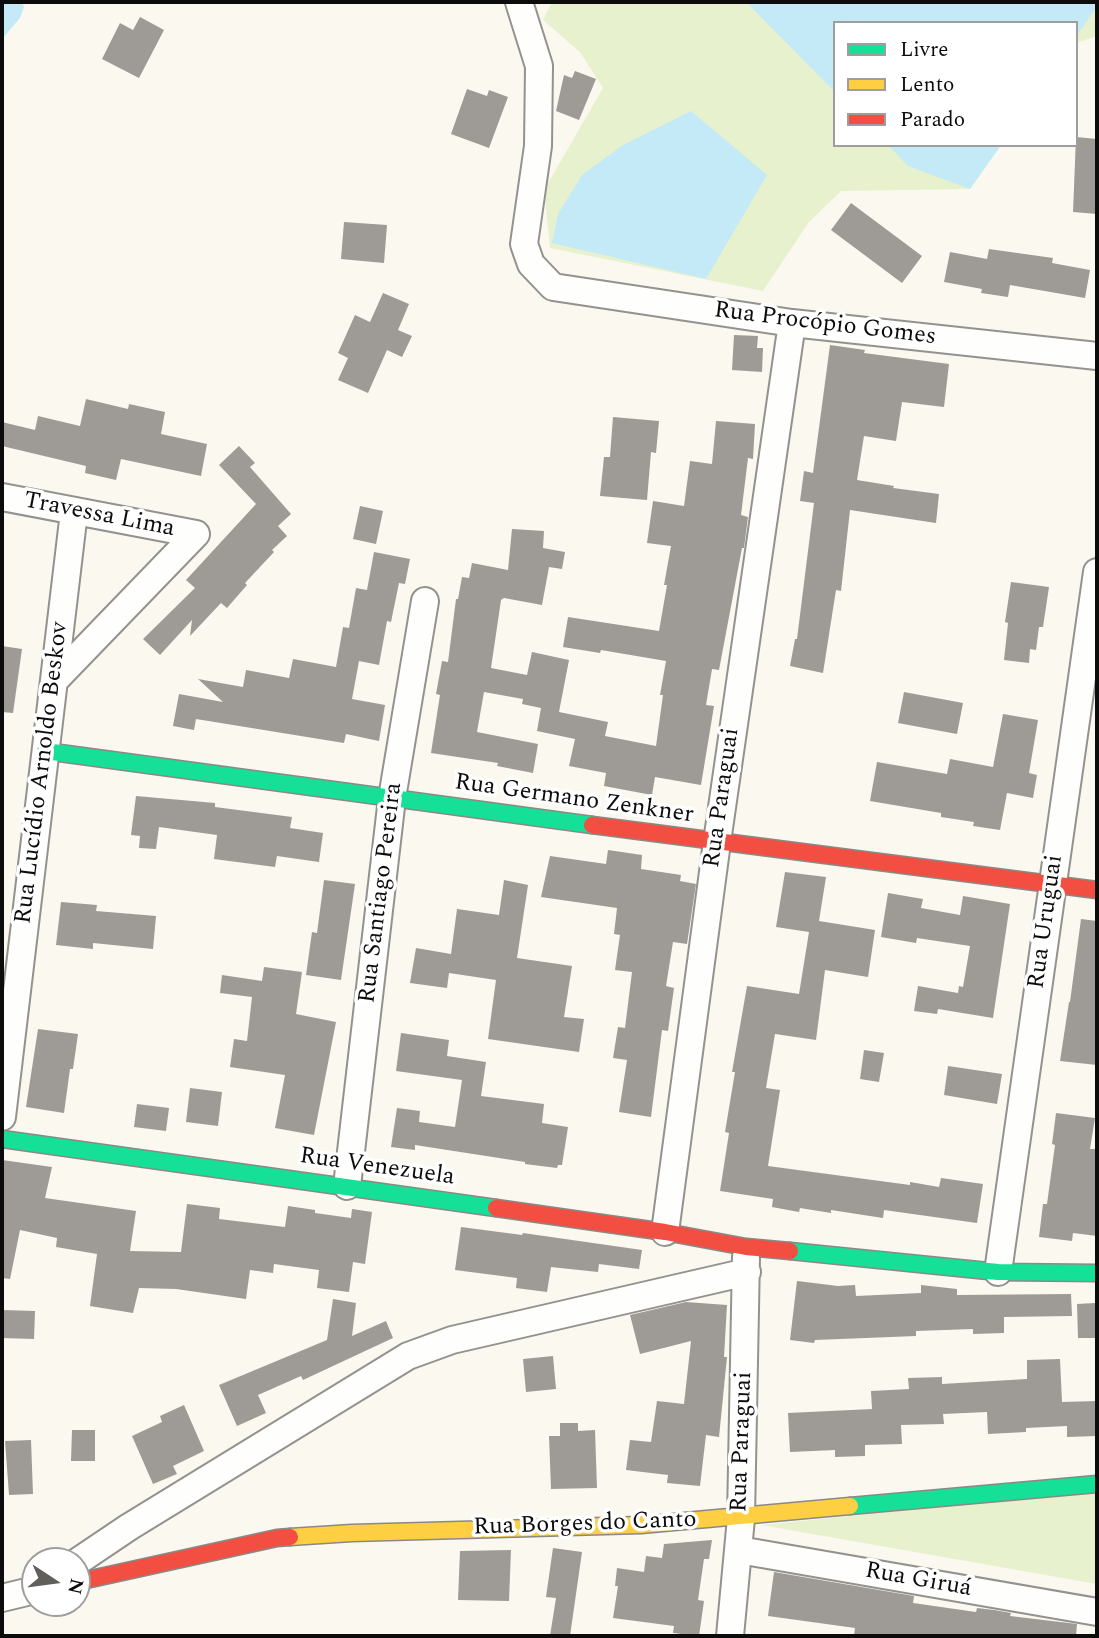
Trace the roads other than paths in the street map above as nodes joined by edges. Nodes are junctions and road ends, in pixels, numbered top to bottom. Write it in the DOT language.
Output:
graph roads {
  1 [pos="519,2"];
  2 [pos="792,323"];
  3 [pos="1097,356"];
  4 [pos="2,497"];
  5 [pos="74,512"];
  6 [pos="1097,572"];
  7 [pos="425,601"];
  8 [pos="54,681"];
  9 [pos="45,751"];
  10 [pos="392,798"];
  11 [pos="717,842"];
  12 [pos="1052,884"];
  13 [pos="1097,890"];
  14 [pos="2,1117"];
  15 [pos="2,1139"];
  16 [pos="347,1186"];
  17 [pos="665,1232"];
  18 [pos="747,1259"];
  19 [pos="998,1272"];
  20 [pos="1097,1273"];
  21 [pos="1097,1484"];
  22 [pos="741,1518"];
  23 [pos="739,1549"];
  24 [pos="91,1552"];
  25 [pos="91,1578"];
  26 [pos="21,1594"];
  27 [pos="2,1598"];
  28 [pos="1097,1612"];
  29 [pos="730,1636"];
  1 -- 2 [label="street, Rua Procópio Gomes"];
  2 -- 3 [label="street, Rua Procópio Gomes"];
  2 -- 11 [label="street, Rua Paraguai"];
  4 -- 5 [label="street, Travessa Lima"];
  5 -- 8 [label="street, Rua Lucídio Arnoldo Beskov"];
  5 -- 8 [label="street, Travessa Lima"];
  6 -- 12 [label="street, Rua Uruguai"];
  7 -- 10 [label="street, Rua Santiago Pereira"];
  8 -- 9 [label="street, Rua Lucídio Arnoldo Beskov"];
  9 -- 10 [label="street, Rua Germano Zenkner"];
  9 -- 14 [label="street, Rua Lucídio Arnoldo Beskov"];
  10 -- 11 [label="street, Rua Germano Zenkner"];
  10 -- 16 [label="street, Rua Santiago Pereira"];
  11 -- 12 [label="street, Rua Germano Zenkner"];
  11 -- 17 [label="street, Rua Paraguai"];
  12 -- 13 [label="street, Rua Germano Zenkner"];
  12 -- 19 [label="street, Rua Uruguai"];
  15 -- 16 [label="street, Rua Venezuela"];
  16 -- 17 [label="street, Rua Venezuela"];
  17 -- 18 [label="street, Rua Venezuela"];
  18 -- 19 [label="street, Rua Venezuela"];
  18 -- 22 [label="street, Rua Paraguai"];
  18 -- 24 [label="street"];
  19 -- 20 [label="street, Rua Venezuela"];
  21 -- 22 [label="street, Rua Borges do Canto"];
  22 -- 23 [label="street, Rua Paraguai"];
  22 -- 25 [label="street, Rua Borges do Canto"];
  23 -- 28 [label="street, Rua Giruá"];
  23 -- 29 [label="street, Rua Paraguai"];
  26 -- 27 [label="street"];
}
